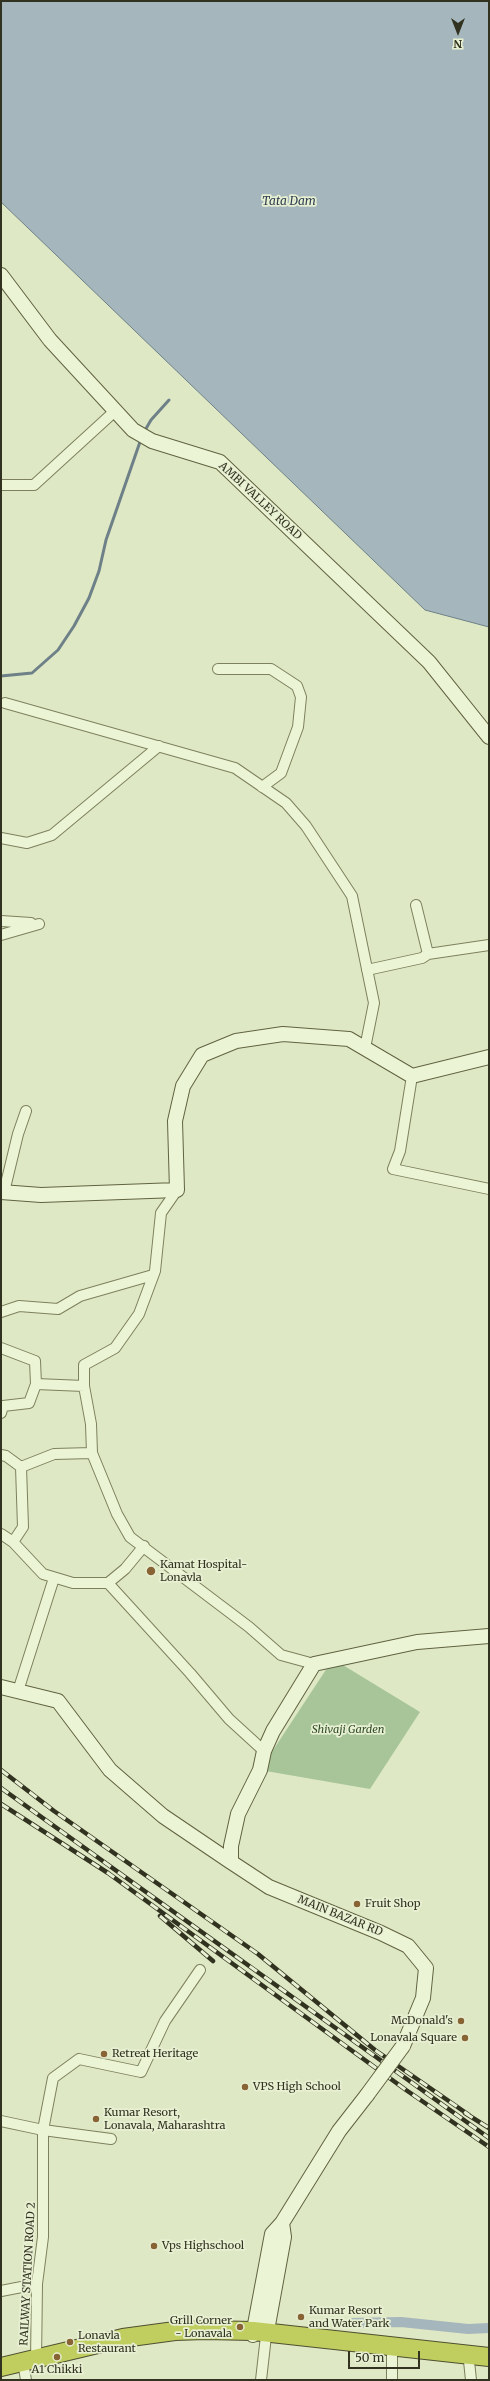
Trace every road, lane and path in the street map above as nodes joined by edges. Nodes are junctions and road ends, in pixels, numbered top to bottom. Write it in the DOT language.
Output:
graph roads {
  1 [pos="1,275"];
  2 [pos="115,411"];
  3 [pos="1,485"];
  4 [pos="218,668"];
  5 [pos="5,702"];
  6 [pos="489,737"];
  7 [pos="159,746"];
  8 [pos="262,786"];
  9 [pos="1,838"];
  10 [pos="416,906"];
  11 [pos="1,921"];
  12 [pos="1,935"];
  13 [pos="489,945"];
  14 [pos="428,954"];
  15 [pos="367,970"];
  16 [pos="365,1048"];
  17 [pos="489,1057"];
  18 [pos="412,1076"];
  19 [pos="26,1111"];
  20 [pos="489,1189"];
  21 [pos="177,1190"];
  22 [pos="3,1192"];
  23 [pos="153,1275"];
  24 [pos="1,1312"];
  25 [pos="1,1348"];
  26 [pos="36,1384"];
  27 [pos="84,1386"];
  28 [pos="1,1413"];
  29 [pos="92,1453"];
  30 [pos="1,1455"];
  31 [pos="21,1467"];
  32 [pos="1,1534"];
  33 [pos="13,1542"];
  34 [pos="144,1546"];
  35 [pos="54,1578"];
  36 [pos="108,1583"];
  37 [pos="489,1636"];
  38 [pos="314,1664"];
  39 [pos="1,1687"];
  40 [pos="18,1691"];
  41 [pos="264,1751"];
  42 [pos="231,1862"];
  43 [pos="200,1970"];
  44 [pos="1,2121"];
  45 [pos="43,2130"];
  46 [pos="111,2139"];
  47 [pos="37,2284"];
  48 [pos="1,2291"];
  49 [pos="260,2334"];
  50 [pos="392,2352"];
  51 [pos="489,2357"];
  52 [pos="469,2361"];
  53 [pos="489,2364"];
  54 [pos="1,2367"];
  55 [pos="31,2368"];
  56 [pos="1,2372"];
  57 [pos="261,2380"];
  58 [pos="392,2380"];
  59 [pos="471,2380"];
  1 -- 2 [label="main road, AMBI VALLEY ROAD"];
  2 -- 3 [label="street"];
  2 -- 6 [label="main road, AMBI VALLEY ROAD"];
  4 -- 8 [label="street"];
  5 -- 7 [label="street"];
  7 -- 8 [label="street"];
  7 -- 9 [label="street"];
  8 -- 15 [label="street"];
  10 -- 14 [label="street"];
  11 -- 12 [label="street"];
  13 -- 14 [label="street"];
  14 -- 15 [label="street"];
  15 -- 16 [label="street"];
  16 -- 18 [label="main road"];
  16 -- 21 [label="main road"];
  17 -- 18 [label="main road"];
  18 -- 20 [label="street"];
  19 -- 22 [label="street"];
  21 -- 22 [label="main road"];
  21 -- 23 [label="street"];
  23 -- 24 [label="street"];
  23 -- 27 [label="street"];
  25 -- 26 [label="street"];
  26 -- 27 [label="street"];
  26 -- 28 [label="street"];
  27 -- 29 [label="street"];
  29 -- 31 [label="street"];
  29 -- 34 [label="street"];
  30 -- 31 [label="street"];
  31 -- 33 [label="street"];
  32 -- 33 [label="street"];
  33 -- 35 [label="street"];
  34 -- 36 [label="street"];
  34 -- 38 [label="street"];
  35 -- 36 [label="street"];
  35 -- 40 [label="street"];
  36 -- 41 [label="street"];
  37 -- 38 [label="main road"];
  38 -- 41 [label="main road"];
  39 -- 40 [label="main road, MAIN BAZAR RD"];
  40 -- 42 [label="main road, MAIN BAZAR RD"];
  41 -- 42 [label="main road"];
  42 -- 49 [label="main road, MAIN BAZAR RD, bridge"];
  43 -- 45 [label="street, RAILWAY STATION ROAD 2"];
  44 -- 45 [label="street"];
  45 -- 46 [label="street"];
  45 -- 47 [label="street, RAILWAY STATION ROAD 2"];
  47 -- 48 [label="street"];
  47 -- 55 [label="street, RAILWAY STATION ROAD 2"];
  49 -- 50 [label="highway"];
  49 -- 51 [label="highway"];
  49 -- 55 [label="highway"];
  49 -- 57 [label="street"];
  50 -- 52 [label="highway"];
  50 -- 58 [label="street"];
  52 -- 53 [label="highway"];
  52 -- 59 [label="street"];
  54 -- 55 [label="highway"];
  55 -- 56 [label="highway"];
}
